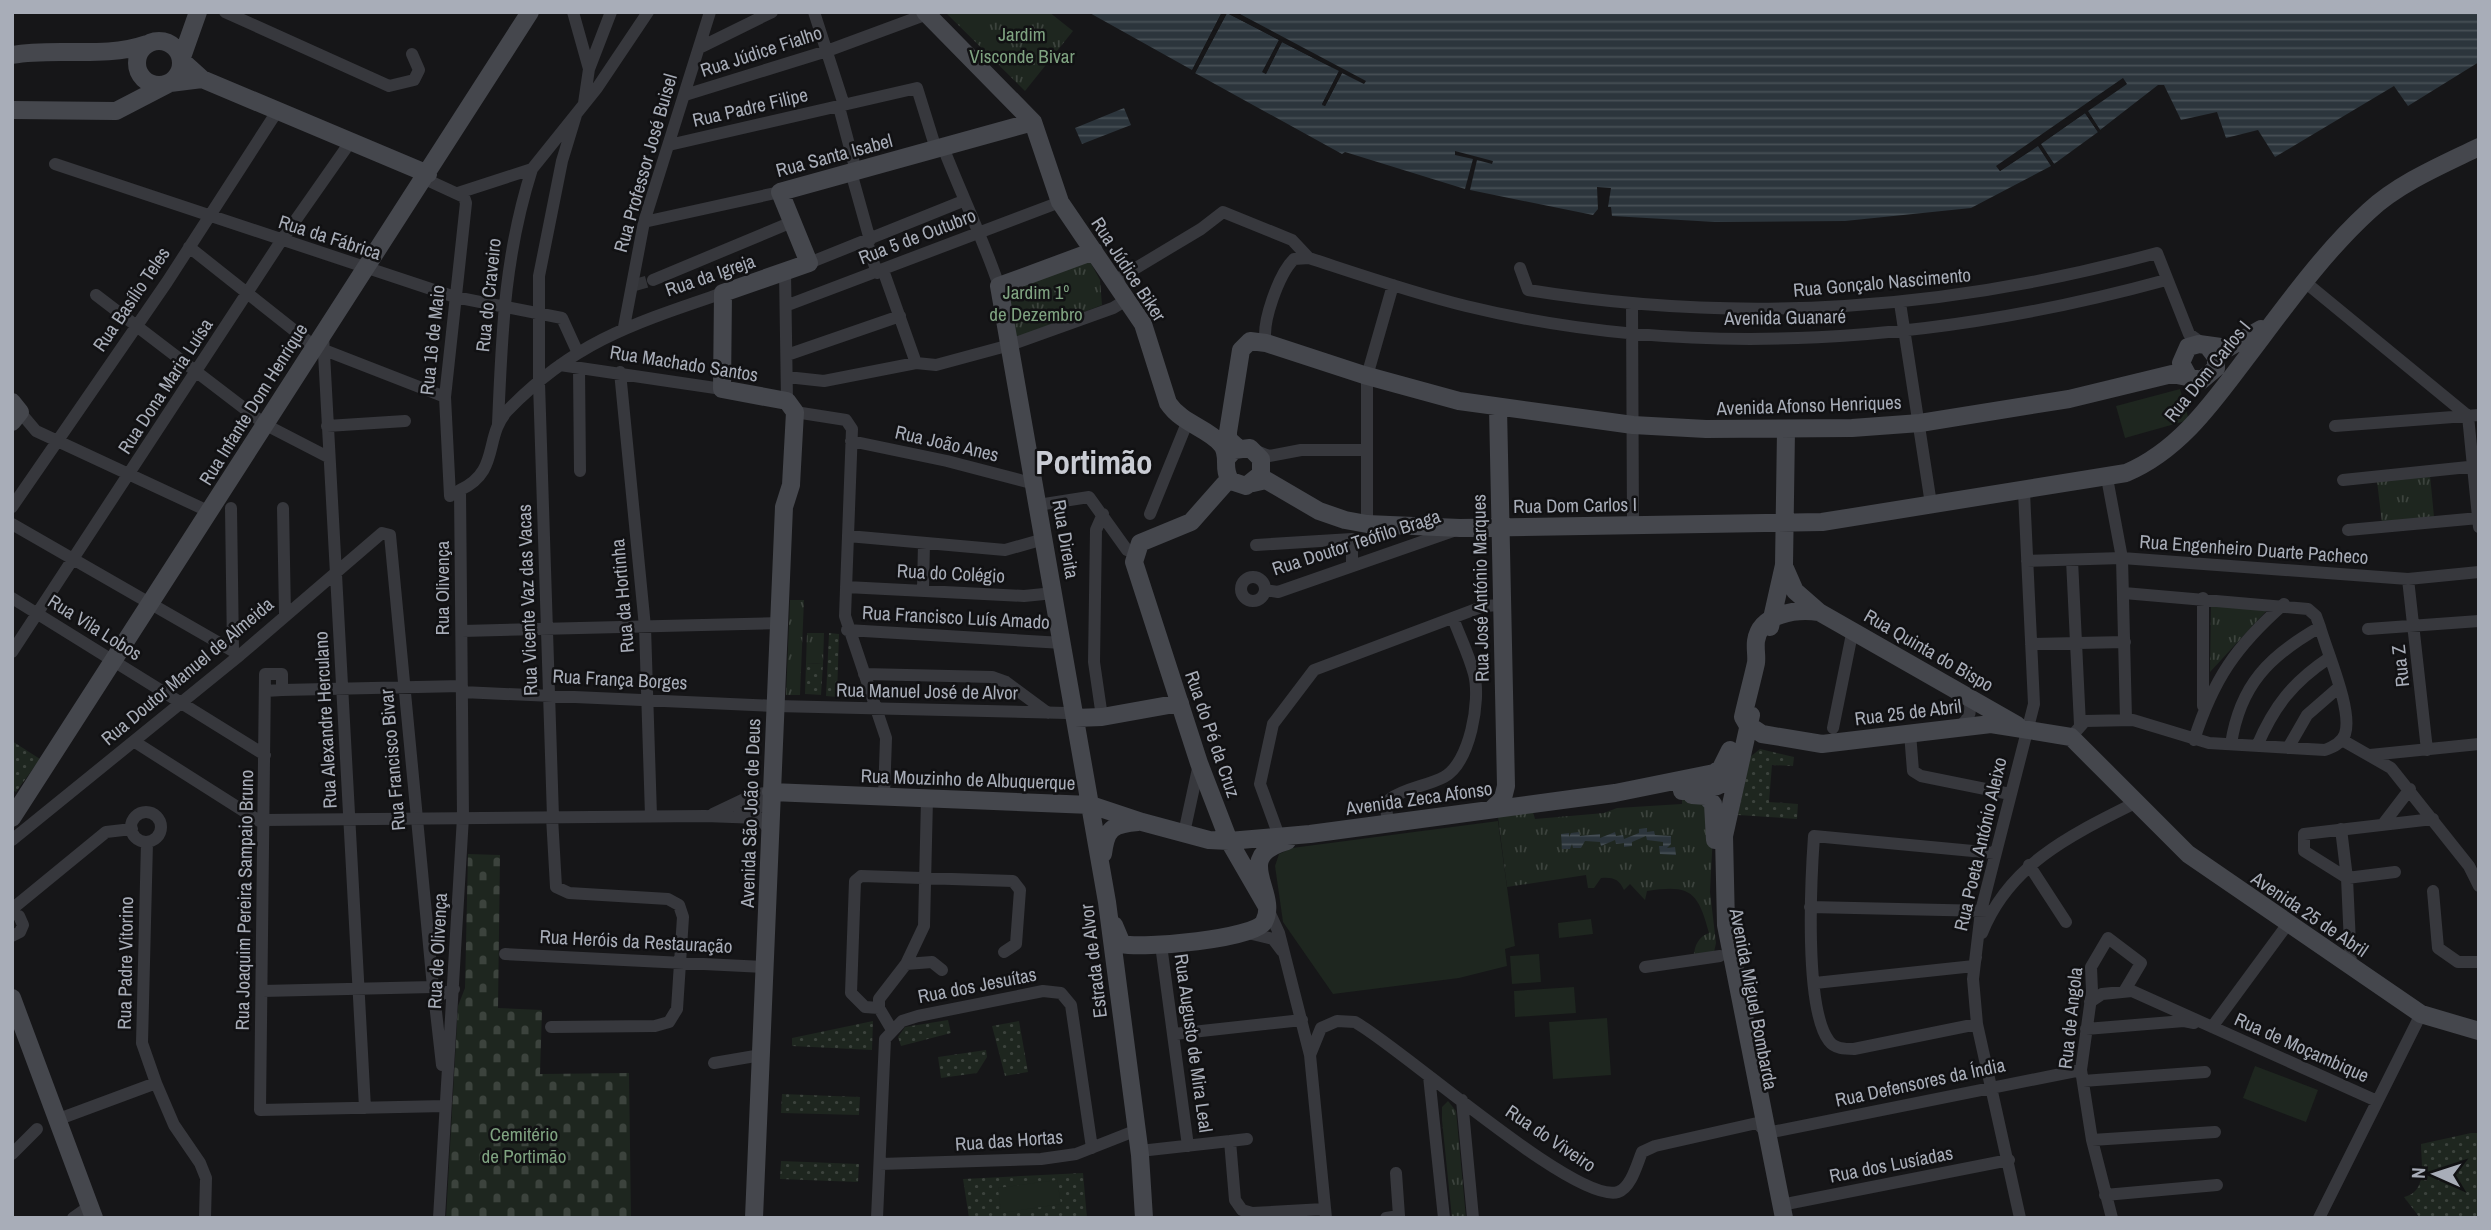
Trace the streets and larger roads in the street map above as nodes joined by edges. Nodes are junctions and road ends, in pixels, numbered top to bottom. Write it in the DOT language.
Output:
graph roads {
  1 [pos="225,12"];
  2 [pos="530,12"];
  3 [pos="611,12"];
  4 [pos="648,12"];
  5 [pos="710,12"];
  6 [pos="772,12"];
  7 [pos="814,12"];
  8 [pos="926,13"];
  9 [pos="572,14"];
  10 [pos="195,21"];
  11 [pos="154,42"];
  12 [pos="699,48"];
  13 [pos="827,51"];
  14 [pos="106,53"];
  15 [pos="412,54"];
  16 [pos="12,55"];
  17 [pos="181,60"];
  18 [pos="589,69"];
  19 [pos="138,71"];
  20 [pos="202,79"];
  21 [pos="170,83"];
  22 [pos="685,95"];
  23 [pos="132,104"];
  24 [pos="842,106"];
  25 [pos="12,110"];
  26 [pos="278,110"];
  27 [pos="580,110"];
  28 [pos="1033,122"];
  29 [pos="351,141"];
  30 [pos="669,145"];
  31 [pos="2479,147"];
  32 [pos="940,148"];
  33 [pos="55,164"];
  34 [pos="532,169"];
  35 [pos="854,172"];
  36 [pos="427,176"];
  37 [pos="780,192"];
  38 [pos="458,193"];
  39 [pos="963,201"];
  40 [pos="1060,202"];
  41 [pos="207,216"];
  42 [pos="644,222"];
  43 [pos="792,222"];
  44 [pos="981,233"];
  45 [pos="281,241"];
  46 [pos="868,241"];
  47 [pos="189,247"];
  48 [pos="1094,251"];
  49 [pos="1309,258"];
  50 [pos="808,263"];
  51 [pos="1520,268"];
  52 [pos="363,269"];
  53 [pos="785,272"];
  54 [pos="880,272"];
  55 [pos="653,280"];
  56 [pos="1116,280"];
  57 [pos="2166,280"];
  58 [pos="2305,282"];
  59 [pos="999,286"];
  60 [pos="1399,287"];
  61 [pos="249,292"];
  62 [pos="723,293"];
  63 [pos="96,295"];
  64 [pos="455,297"];
  65 [pos="1128,299"];
  66 [pos="1900,303"];
  67 [pos="788,304"];
  68 [pos="1632,304"];
  69 [pos="503,307"];
  70 [pos="2285,309"];
  71 [pos="539,314"];
  72 [pos="900,316"];
  73 [pos="137,326"];
  74 [pos="624,327"];
  75 [pos="1906,331"];
  76 [pos="1632,332"];
  77 [pos="2264,334"];
  78 [pos="320,342"];
  79 [pos="1258,342"];
  80 [pos="1010,345"];
  81 [pos="577,351"];
  82 [pos="787,355"];
  83 [pos="2210,358"];
  84 [pos="916,363"];
  85 [pos="560,365"];
  86 [pos="579,368"];
  87 [pos="197,370"];
  88 [pos="620,372"];
  89 [pos="1367,376"];
  90 [pos="2188,376"];
  91 [pos="787,377"];
  92 [pos="539,383"];
  93 [pos="722,390"];
  94 [pos="445,397"];
  95 [pos="791,407"];
  96 [pos="2209,407"];
  97 [pos="1498,408"];
  98 [pos="15,412"];
  99 [pos="2473,415"];
  100 [pos="405,421"];
  101 [pos="1187,423"];
  102 [pos="1920,423"];
  103 [pos="266,425"];
  104 [pos="1633,425"];
  105 [pos="327,426"];
  106 [pos="2334,426"];
  107 [pos="498,428"];
  108 [pos="1783,430"];
  109 [pos="57,441"];
  110 [pos="851,441"];
  111 [pos="1367,450"];
  112 [pos="1239,452"];
  113 [pos="328,457"];
  114 [pos="2476,466"];
  115 [pos="580,471"];
  116 [pos="130,474"];
  117 [pos="2107,478"];
  118 [pos="1229,479"];
  119 [pos="2343,480"];
  120 [pos="1253,483"];
  121 [pos="1035,484"];
  122 [pos="2024,492"];
  123 [pos="455,493"];
  124 [pos="1931,504"];
  125 [pos="1038,505"];
  126 [pos="12,507"];
  127 [pos="232,508"];
  128 [pos="283,508"];
  129 [pos="210,512"];
  130 [pos="1103,514"];
  131 [pos="1150,514"];
  132 [pos="2478,521"];
  133 [pos="1780,522"];
  134 [pos="12,524"];
  135 [pos="1367,524"];
  136 [pos="1700,524"];
  137 [pos="1633,525"];
  138 [pos="1499,527"];
  139 [pos="1460,528"];
  140 [pos="2348,530"];
  141 [pos="387,532"];
  142 [pos="848,536"];
  143 [pos="1044,539"];
  144 [pos="1774,541"];
  145 [pos="924,543"];
  146 [pos="1256,545"];
  147 [pos="74,558"];
  148 [pos="2122,558"];
  149 [pos="2072,560"];
  150 [pos="1135,561"];
  151 [pos="2027,561"];
  152 [pos="1352,565"];
  153 [pos="1784,565"];
  154 [pos="336,571"];
  155 [pos="2479,572"];
  156 [pos="2408,579"];
  157 [pos="846,587"];
  158 [pos="923,590"];
  159 [pos="1265,590"];
  160 [pos="1054,593"];
  161 [pos="2124,593"];
  162 [pos="12,597"];
  163 [pos="2203,598"];
  164 [pos="151,603"];
  165 [pos="2284,604"];
  166 [pos="1501,605"];
  167 [pos="1819,612"];
  168 [pos="37,613"];
  169 [pos="285,614"];
  170 [pos="1453,618"];
  171 [pos="1772,620"];
  172 [pos="2479,621"];
  173 [pos="780,623"];
  174 [pos="2415,626"];
  175 [pos="645,627"];
  176 [pos="2320,628"];
  177 [pos="1853,629"];
  178 [pos="2368,629"];
  179 [pos="547,630"];
  180 [pos="848,630"];
  181 [pos="461,631"];
  182 [pos="1756,640"];
  183 [pos="2125,642"];
  184 [pos="1063,643"];
  185 [pos="2077,643"];
  186 [pos="2031,644"];
  187 [pos="12,652"];
  188 [pos="237,652"];
  189 [pos="2329,658"];
  190 [pos="111,661"];
  191 [pos="864,674"];
  192 [pos="405,687"];
  193 [pos="2338,688"];
  194 [pos="342,689"];
  195 [pos="462,689"];
  196 [pos="265,691"];
  197 [pos="549,695"];
  198 [pos="1967,695"];
  199 [pos="649,699"];
  200 [pos="180,703"];
  201 [pos="1180,703"];
  202 [pos="776,706"];
  203 [pos="876,708"];
  204 [pos="1049,713"];
  205 [pos="2203,713"];
  206 [pos="1102,717"];
  207 [pos="1076,718"];
  208 [pos="2126,719"];
  209 [pos="2022,726"];
  210 [pos="1959,727"];
  211 [pos="1833,728"];
  212 [pos="2076,731"];
  213 [pos="1909,733"];
  214 [pos="1746,737"];
  215 [pos="2194,740"];
  216 [pos="2342,740"];
  217 [pos="135,742"];
  218 [pos="2231,744"];
  219 [pos="2479,744"];
  220 [pos="2258,746"];
  221 [pos="2288,748"];
  222 [pos="2427,750"];
  223 [pos="265,755"];
  224 [pos="2370,755"];
  225 [pos="1199,764"];
  226 [pos="1506,766"];
  227 [pos="1692,779"];
  228 [pos="1721,785"];
  229 [pos="2410,789"];
  230 [pos="771,792"];
  231 [pos="1615,793"];
  232 [pos="1643,793"];
  233 [pos="2010,794"];
  234 [pos="884,796"];
  235 [pos="927,799"];
  236 [pos="2137,802"];
  237 [pos="1534,803"];
  238 [pos="1091,804"];
  239 [pos="1492,809"];
  240 [pos="651,816"];
  241 [pos="705,816"];
  242 [pos="463,817"];
  243 [pos="553,817"];
  244 [pos="733,817"];
  245 [pos="350,818"];
  246 [pos="415,818"];
  247 [pos="2432,819"];
  248 [pos="17,822"];
  249 [pos="264,822"];
  250 [pos="1142,822"];
  251 [pos="1388,823"];
  252 [pos="2384,823"];
  253 [pos="132,829"];
  254 [pos="2341,829"];
  255 [pos="769,831"];
  256 [pos="1184,833"];
  257 [pos="1310,834"];
  258 [pos="1279,836"];
  259 [pos="1715,839"];
  260 [pos="12,840"];
  261 [pos="1229,841"];
  262 [pos="147,842"];
  263 [pos="1994,853"];
  264 [pos="2029,865"];
  265 [pos="2474,866"];
  266 [pos="1102,869"];
  267 [pos="2395,872"];
  268 [pos="925,878"];
  269 [pos="2347,878"];
  270 [pos="2479,886"];
  271 [pos="2433,891"];
  272 [pos="1107,902"];
  273 [pos="1266,905"];
  274 [pos="1810,907"];
  275 [pos="15,908"];
  276 [pos="1986,911"];
  277 [pos="2066,922"];
  278 [pos="2287,925"];
  279 [pos="1240,934"];
  280 [pos="12,936"];
  281 [pos="920,937"];
  282 [pos="1152,946"];
  283 [pos="1282,951"];
  284 [pos="1004,952"];
  285 [pos="505,954"];
  286 [pos="1725,955"];
  287 [pos="680,962"];
  288 [pos="927,962"];
  289 [pos="2479,962"];
  290 [pos="906,964"];
  291 [pos="1974,966"];
  292 [pos="2351,966"];
  293 [pos="765,967"];
  294 [pos="1645,967"];
  295 [pos="942,970"];
  296 [pos="1815,983"];
  297 [pos="359,988"];
  298 [pos="454,989"];
  299 [pos="2124,990"];
  300 [pos="262,991"];
  301 [pos="436,995"];
  302 [pos="12,998"];
  303 [pos="2090,1002"];
  304 [pos="453,1003"];
  305 [pos="880,1008"];
  306 [pos="1120,1010"];
  307 [pos="2421,1014"];
  308 [pos="1302,1020"];
  309 [pos="1977,1024"];
  310 [pos="551,1027"];
  311 [pos="2212,1027"];
  312 [pos="2086,1029"];
  313 [pos="892,1030"];
  314 [pos="2479,1031"];
  315 [pos="1174,1034"];
  316 [pos="761,1055"];
  317 [pos="1310,1055"];
  318 [pos="714,1063"];
  319 [pos="2204,1072"];
  320 [pos="2082,1075"];
  321 [pos="1429,1076"];
  322 [pos="156,1083"];
  323 [pos="1991,1087"];
  324 [pos="445,1100"];
  325 [pos="1462,1100"];
  326 [pos="2377,1101"];
  327 [pos="365,1108"];
  328 [pos="59,1119"];
  329 [pos="1762,1128"];
  330 [pos="37,1129"];
  331 [pos="1137,1130"];
  332 [pos="2215,1132"];
  333 [pos="1247,1139"];
  334 [pos="2092,1140"];
  335 [pos="1230,1141"];
  336 [pos="1188,1146"];
  337 [pos="1092,1148"];
  338 [pos="1140,1152"];
  339 [pos="12,1154"];
  340 [pos="2009,1160"];
  341 [pos="880,1164"];
  342 [pos="1396,1173"];
  343 [pos="2217,1185"];
  344 [pos="2105,1195"];
  345 [pos="1144,1209"];
  346 [pos="1242,1210"];
  347 [pos="92,1212"];
  348 [pos="1325,1213"];
  349 [pos="1780,1214"];
  350 [pos="73,1218"];
  351 [pos="205,1218"];
  352 [pos="439,1218"];
  353 [pos="754,1218"];
  354 [pos="877,1218"];
  355 [pos="1153,1218"];
  356 [pos="1230,1218"];
  357 [pos="1386,1218"];
  358 [pos="1444,1218"];
  359 [pos="1473,1218"];
  360 [pos="2020,1218"];
  361 [pos="2112,1218"];
  362 [pos="2319,1218"];
  1 -- 15 [label="street"];
  2 -- 36 [label="street, Rua Infante Dom Henrique"];
  3 -- 18 [label="street"];
  4 -- 27 [label="street"];
  5 -- 12 [label="street, Rua Professor José Buisel"];
  6 -- 12 [label="street"];
  7 -- 13 [label="street"];
  8 -- 13 [label="street, Rua Júdice Fialho"];
  8 -- 28 [label="street"];
  9 -- 18 [label="street"];
  10 -- 11 [label="street"];
  10 -- 17 [label="street"];
  11 -- 14 [label="street"];
  11 -- 17 [label="street"];
  11 -- 19 [label="street"];
  12 -- 22 [label="street, Rua Professor José Buisel"];
  13 -- 22 [label="street, Rua Júdice Fialho"];
  13 -- 24 [label="street"];
  14 -- 16 [label="street"];
  14 -- 19 [label="street"];
  17 -- 20 [label="street"];
  17 -- 21 [label="street"];
  18 -- 27 [label="street"];
  19 -- 21 [label="street"];
  19 -- 23 [label="street"];
  20 -- 21 [label="street"];
  20 -- 26 [label="street"];
  21 -- 23 [label="street"];
  22 -- 30 [label="street, Rua Professor José Buisel"];
  23 -- 25 [label="street"];
  24 -- 30 [label="street, Rua Padre Filipe"];
  24 -- 32 [label="street, Rua Padre Filipe"];
  24 -- 35 [label="street"];
  26 -- 29 [label="street"];
  26 -- 41 [label="street, Rua Basílio Teles"];
  27 -- 34 [label="street"];
  27 -- 71 [label="street, Rua Vicente Vaz das Vacas"];
  28 -- 32 [label="street, Rua Santa Isabel"];
  28 -- 40 [label="street, Rua Júdice Biker"];
  29 -- 36 [label="street"];
  29 -- 45 [label="street, Rua Dona Maria Luísa"];
  30 -- 42 [label="street, Rua Professor José Buisel"];
  31 -- 58 [label="street, Rua Dom Carlos I"];
  32 -- 35 [label="street, Rua Santa Isabel"];
  32 -- 39 [label="street"];
  33 -- 41 [label="street, Rua da Fábrica"];
  34 -- 38 [label="street"];
  34 -- 69 [label="street, Rua do Craveiro"];
  35 -- 37 [label="street, Rua Santa Isabel"];
  35 -- 46 [label="street"];
  36 -- 38 [label="street"];
  36 -- 52 [label="street, Rua Infante Dom Henrique"];
  37 -- 42 [label="street, Rua Santa Isabel"];
  37 -- 43 [label="street"];
  38 -- 64 [label="street, Rua 16 de Maio"];
  39 -- 44 [label="street"];
  39 -- 46 [label="street"];
  40 -- 44 [label="street, Rua 5 de Outubro"];
  40 -- 48 [label="street, Rua Júdice Biker"];
  41 -- 45 [label="street, Rua da Fábrica"];
  41 -- 47 [label="street, Rua Basílio Teles"];
  42 -- 74 [label="street, Rua Professor José Buisel"];
  43 -- 50 [label="street"];
  43 -- 55 [label="street"];
  44 -- 54 [label="street, Rua 5 de Outubro"];
  44 -- 59 [label="street"];
  45 -- 52 [label="street, Rua da Fábrica"];
  45 -- 61 [label="street, Rua Dona Maria Luísa"];
  46 -- 50 [label="street"];
  46 -- 54 [label="street"];
  47 -- 61 [label="street"];
  47 -- 73 [label="street, Rua Basílio Teles"];
  48 -- 56 [label="street, Rua Júdice Biker"];
  48 -- 59 [label="street"];
  49 -- 56 [label="street"];
  49 -- 60 [label="street, Avenida Guanaré"];
  49 -- 79 [label="street"];
  50 -- 53 [label="street, Rua da Igreja"];
  51 -- 68 [label="street, Rua Gonçalo Nascimento"];
  52 -- 64 [label="street, Rua da Fábrica"];
  52 -- 78 [label="street, Rua Infante Dom Henrique"];
  53 -- 62 [label="street, Rua da Igreja"];
  53 -- 67 [label="street"];
  54 -- 67 [label="street, Rua 5 de Outubro"];
  54 -- 72 [label="street"];
  56 -- 65 [label="street, Rua Júdice Biker"];
  57 -- 66 [label="street, Rua Gonçalo Nascimento"];
  57 -- 75 [label="street, Avenida Guanaré"];
  57 -- 83 [label="street, Rua Gonçalo Nascimento"];
  58 -- 70 [label="street, Rua Dom Carlos I"];
  58 -- 99 [label="street"];
  59 -- 80 [label="street, Rua Direita"];
  60 -- 76 [label="street, Avenida Guanaré"];
  60 -- 89 [label="street"];
  61 -- 78 [label="street"];
  61 -- 87 [label="street, Rua Dona Maria Luísa"];
  62 -- 74 [label="street, Rua da Igreja"];
  62 -- 93 [label="street"];
  63 -- 73 [label="street"];
  64 -- 69 [label="street, Rua da Fábrica"];
  64 -- 94 [label="street, Rua 16 de Maio"];
  65 -- 80 [label="street"];
  65 -- 101 [label="street, Rua Júdice Biker"];
  66 -- 68 [label="street, Rua Gonçalo Nascimento"];
  66 -- 75 [label="street"];
  67 -- 82 [label="street"];
  68 -- 76 [label="street"];
  69 -- 71 [label="street, Rua da Fábrica"];
  69 -- 107 [label="street, Rua do Craveiro"];
  70 -- 77 [label="street, Rua Dom Carlos I"];
  70 -- 83 [label="street, Avenida Afonso Henriques"];
  71 -- 81 [label="street, Rua da Fábrica"];
  71 -- 92 [label="street, Rua Vicente Vaz das Vacas"];
  72 -- 82 [label="street"];
  72 -- 84 [label="street"];
  73 -- 87 [label="street"];
  73 -- 109 [label="street, Rua Basílio Teles"];
  74 -- 81 [label="street, Rua da Igreja"];
  75 -- 76 [label="street, Avenida Guanaré"];
  75 -- 102 [label="street"];
  76 -- 104 [label="street"];
  77 -- 83 [label="street"];
  77 -- 96 [label="street, Rua Dom Carlos I"];
  78 -- 94 [label="street"];
  78 -- 103 [label="street, Rua Infante Dom Henrique"];
  78 -- 105 [label="street, Rua Alexandre Herculano"];
  79 -- 89 [label="street, Avenida Afonso Henriques"];
  79 -- 112 [label="street"];
  80 -- 84 [label="street"];
  80 -- 121 [label="street, Rua Direita"];
  81 -- 85 [label="street, Rua da Igreja"];
  82 -- 91 [label="street"];
  83 -- 90 [label="street, Avenida Afonso Henriques"];
  83 -- 90 [label="street"];
  83 -- 96 [label="street"];
  84 -- 91 [label="street"];
  85 -- 86 [label="street, Rua Machado Santos"];
  85 -- 92 [label="street, Rua da Igreja"];
  86 -- 88 [label="street, Rua Machado Santos"];
  86 -- 115 [label="street"];
  87 -- 103 [label="street"];
  87 -- 116 [label="street, Rua Dona Maria Luísa"];
  88 -- 93 [label="street, Rua Machado Santos"];
  88 -- 175 [label="street, Rua da Hortinha"];
  89 -- 97 [label="street, Avenida Afonso Henriques"];
  89 -- 111 [label="street"];
  90 -- 102 [label="street, Avenida Afonso Henriques"];
  91 -- 95 [label="street"];
  92 -- 107 [label="street, Rua da Igreja"];
  92 -- 179 [label="street, Rua Vicente Vaz das Vacas"];
  93 -- 95 [label="street, Rua Machado Santos"];
  94 -- 123 [label="street, Rua 16 de Maio"];
  95 -- 110 [label="street"];
  95 -- 173 [label="street, Avenida São João de Deus"];
  96 -- 117 [label="street, Rua Dom Carlos I"];
  97 -- 104 [label="street, Avenida Afonso Henriques"];
  97 -- 138 [label="street, Rua José António Marques"];
  98 -- 109 [label="street"];
  99 -- 106 [label="street"];
  99 -- 114 [label="street"];
  100 -- 105 [label="street"];
  101 -- 112 [label="street, Rua Júdice Biker"];
  101 -- 131 [label="street"];
  102 -- 108 [label="street, Avenida Afonso Henriques"];
  102 -- 124 [label="street"];
  103 -- 113 [label="street"];
  103 -- 129 [label="street, Rua Infante Dom Henrique"];
  104 -- 108 [label="street, Avenida Afonso Henriques"];
  104 -- 137 [label="street"];
  105 -- 113 [label="street, Rua Alexandre Herculano"];
  107 -- 123 [label="street"];
  108 -- 133 [label="street, Avenida Miguel Bombarda"];
  109 -- 116 [label="street"];
  109 -- 126 [label="street, Rua Basílio Teles"];
  110 -- 121 [label="street, Rua João Anes"];
  110 -- 142 [label="street"];
  111 -- 112 [label="street"];
  111 -- 135 [label="street"];
  112 -- 118 [label="street"];
  112 -- 120 [label="street"];
  113 -- 154 [label="street, Rua Alexandre Herculano"];
  114 -- 119 [label="street"];
  114 -- 132 [label="street"];
  116 -- 129 [label="street"];
  116 -- 147 [label="street, Rua Dona Maria Luísa"];
  117 -- 122 [label="street, Rua Dom Carlos I"];
  117 -- 148 [label="street"];
  118 -- 120 [label="street, Rua Dom Carlos I"];
  118 -- 150 [label="street"];
  120 -- 135 [label="street, Rua Dom Carlos I"];
  121 -- 125 [label="street, Rua Direita"];
  122 -- 124 [label="street, Rua Dom Carlos I"];
  122 -- 151 [label="street, Rua Poeta António Aleixo"];
  123 -- 181 [label="street, Rua Olivença"];
  124 -- 133 [label="street, Rua Dom Carlos I"];
  125 -- 130 [label="street"];
  125 -- 143 [label="street, Rua Direita"];
  127 -- 188 [label="street"];
  128 -- 169 [label="street"];
  129 -- 164 [label="street, Rua Infante Dom Henrique"];
  130 -- 150 [label="street"];
  130 -- 206 [label="street"];
  132 -- 140 [label="street"];
  133 -- 136 [label="street, Rua Dom Carlos I"];
  133 -- 144 [label="street, Avenida Miguel Bombarda"];
  133 -- 153 [label="street, Avenida Miguel Bombarda"];
  134 -- 147 [label="street"];
  135 -- 139 [label="street, Rua Dom Carlos I"];
  136 -- 137 [label="street, Rua Dom Carlos I"];
  136 -- 144 [label="street, Rua Dom Carlos I"];
  137 -- 138 [label="street, Rua Dom Carlos I"];
  138 -- 139 [label="street, Rua Dom Carlos I"];
  138 -- 166 [label="street, Rua José António Marques"];
  139 -- 152 [label="street, Rua Doutor Teófilo Braga"];
  141 -- 154 [label="street, Rua Doutor Manuel de Almeida"];
  141 -- 192 [label="street, Rua Francisco Bivar"];
  142 -- 145 [label="street"];
  142 -- 157 [label="street"];
  143 -- 145 [label="street"];
  143 -- 160 [label="street, Rua Direita"];
  144 -- 182 [label="street, Avenida Miguel Bombarda"];
  145 -- 158 [label="street"];
  146 -- 152 [label="street"];
  147 -- 164 [label="street"];
  147 -- 168 [label="street, Rua Dona Maria Luísa"];
  148 -- 149 [label="street, Rua Engenheiro Duarte Pacheco"];
  148 -- 156 [label="street, Rua Engenheiro Duarte Pacheco"];
  148 -- 161 [label="street"];
  149 -- 151 [label="street, Rua Engenheiro Duarte Pacheco"];
  149 -- 185 [label="street"];
  150 -- 201 [label="street, Rua do Pé da Cruz"];
  151 -- 186 [label="street, Rua Poeta António Aleixo"];
  152 -- 159 [label="street, Rua Doutor Teófilo Braga"];
  153 -- 167 [label="street, Rua Quinta do Bispo"];
  153 -- 171 [label="street, Avenida Miguel Bombarda"];
  154 -- 169 [label="street, Rua Doutor Manuel de Almeida"];
  154 -- 194 [label="street, Rua Alexandre Herculano"];
  155 -- 156 [label="street, Rua Engenheiro Duarte Pacheco"];
  156 -- 174 [label="street, Rua Z"];
  157 -- 158 [label="street, Rua do Colégio"];
  157 -- 180 [label="street"];
  158 -- 160 [label="street, Rua do Colégio"];
  160 -- 184 [label="street, Rua Direita"];
  161 -- 163 [label="street"];
  161 -- 183 [label="street"];
  162 -- 168 [label="street, Rua Vila Lobos"];
  163 -- 165 [label="street"];
  163 -- 205 [label="street"];
  164 -- 188 [label="street"];
  164 -- 190 [label="street, Rua Infante Dom Henrique"];
  165 -- 176 [label="street"];
  165 -- 205 [label="street"];
  166 -- 170 [label="street"];
  166 -- 226 [label="street, Rua José António Marques"];
  167 -- 171 [label="street"];
  167 -- 177 [label="street, Rua Quinta do Bispo"];
  168 -- 187 [label="street, Rua Dona Maria Luísa"];
  168 -- 190 [label="street, Rua Vila Lobos"];
  169 -- 188 [label="street, Rua Doutor Manuel de Almeida"];
  170 -- 251 [label="street"];
  170 -- 258 [label="street"];
  171 -- 182 [label="street"];
  171 -- 214 [label="street, Avenida Miguel Bombarda"];
  172 -- 174 [label="street"];
  173 -- 175 [label="street"];
  173 -- 202 [label="street, Avenida São João de Deus"];
  174 -- 178 [label="street"];
  174 -- 222 [label="street, Rua Z"];
  175 -- 179 [label="street"];
  175 -- 199 [label="street, Rua da Hortinha"];
  176 -- 189 [label="street"];
  176 -- 218 [label="street"];
  177 -- 198 [label="street, Rua Quinta do Bispo"];
  177 -- 211 [label="street"];
  179 -- 181 [label="street"];
  179 -- 197 [label="street, Rua Vicente Vaz das Vacas"];
  180 -- 184 [label="street, Rua Francisco Luís Amado"];
  180 -- 191 [label="street"];
  181 -- 195 [label="street, Rua Olivença"];
  182 -- 214 [label="street, Avenida Miguel Bombarda"];
  182 -- 214 [label="street"];
  183 -- 185 [label="street"];
  183 -- 208 [label="street"];
  184 -- 207 [label="street, Rua Direita"];
  185 -- 186 [label="street"];
  185 -- 212 [label="street"];
  186 -- 209 [label="street, Rua Poeta António Aleixo"];
  188 -- 200 [label="street, Rua Doutor Manuel de Almeida"];
  189 -- 193 [label="street"];
  189 -- 220 [label="street"];
  190 -- 200 [label="street, Rua Vila Lobos"];
  190 -- 248 [label="street, Rua Infante Dom Henrique"];
  191 -- 203 [label="street"];
  191 -- 204 [label="street"];
  192 -- 194 [label="street, Rua França Borges"];
  192 -- 195 [label="street, Rua França Borges"];
  192 -- 246 [label="street, Rua Francisco Bivar"];
  193 -- 216 [label="street"];
  193 -- 221 [label="street"];
  194 -- 196 [label="street, Rua França Borges"];
  194 -- 245 [label="street, Rua Alexandre Herculano"];
  195 -- 197 [label="street, Rua França Borges"];
  195 -- 242 [label="street, Rua de Olivença"];
  196 -- 223 [label="street, Rua Joaquim Pereira Sampaio Bruno"];
  197 -- 199 [label="street, Rua França Borges"];
  197 -- 243 [label="street, Rua Vicente Vaz das Vacas"];
  198 -- 209 [label="street, Rua Quinta do Bispo"];
  198 -- 210 [label="street"];
  199 -- 202 [label="street, Rua França Borges"];
  199 -- 240 [label="street, Rua da Hortinha"];
  200 -- 217 [label="street, Rua Doutor Manuel de Almeida"];
  200 -- 223 [label="street, Rua Vila Lobos"];
  201 -- 206 [label="street"];
  201 -- 225 [label="street, Rua do Pé da Cruz"];
  202 -- 203 [label="street, Rua Manuel José de Alvor"];
  202 -- 230 [label="street, Avenida São João de Deus"];
  203 -- 204 [label="street, Rua Manuel José de Alvor"];
  203 -- 234 [label="street"];
  204 -- 207 [label="street, Rua Manuel José de Alvor"];
  205 -- 215 [label="street"];
  206 -- 207 [label="street"];
  207 -- 238 [label="street, Estrada de Alvor"];
  208 -- 212 [label="street"];
  208 -- 215 [label="street"];
  209 -- 210 [label="street, Rua 25 de Abril"];
  209 -- 212 [label="street, Rua 25 de Abril"];
  209 -- 233 [label="street, Rua Poeta António Aleixo"];
  210 -- 213 [label="street, Rua 25 de Abril"];
  212 -- 236 [label="street"];
  213 -- 214 [label="street, Rua 25 de Abril"];
  213 -- 233 [label="street"];
  214 -- 227 [label="street, Avenida Zeca Afonso"];
  214 -- 228 [label="street, Avenida Miguel Bombarda"];
  214 -- 286 [label="street, Avenida Miguel Bombarda"];
  215 -- 218 [label="street"];
  216 -- 221 [label="street"];
  216 -- 224 [label="street"];
  217 -- 248 [label="street, Rua Doutor Manuel de Almeida"];
  217 -- 249 [label="street"];
  218 -- 220 [label="street"];
  219 -- 222 [label="street"];
  220 -- 221 [label="street"];
  222 -- 224 [label="street"];
  223 -- 249 [label="street, Rua Joaquim Pereira Sampaio Bruno"];
  224 -- 229 [label="street"];
  225 -- 256 [label="street"];
  225 -- 261 [label="street, Rua do Pé da Cruz"];
  226 -- 237 [label="street, Rua José António Marques"];
  226 -- 239 [label="street, Rua José António Marques"];
  227 -- 228 [label="street"];
  227 -- 231 [label="street, Avenida Zeca Afonso"];
  228 -- 232 [label="street"];
  228 -- 259 [label="street, Avenida Miguel Bombarda"];
  228 -- 286 [label="street, Avenida Miguel Bombarda"];
  229 -- 247 [label="street"];
  229 -- 252 [label="street"];
  230 -- 234 [label="street, Rua Mouzinho de Albuquerque"];
  230 -- 241 [label="street, Rua Mouzinho de Albuquerque"];
  230 -- 244 [label="street"];
  230 -- 255 [label="street, Avenida São João de Deus"];
  231 -- 232 [label="street, Avenida Zeca Afonso"];
  231 -- 237 [label="street, Avenida Zeca Afonso"];
  232 -- 259 [label="street, Avenida Zeca Afonso"];
  233 -- 263 [label="street, Rua Poeta António Aleixo"];
  234 -- 235 [label="street, Rua Mouzinho de Albuquerque"];
  235 -- 238 [label="street, Rua Mouzinho de Albuquerque"];
  235 -- 268 [label="street"];
  236 -- 264 [label="street"];
  236 -- 278 [label="street, Avenida 25 de Abril"];
  237 -- 239 [label="street, Avenida Zeca Afonso"];
  238 -- 250 [label="street, Rua Mouzinho de Albuquerque"];
  238 -- 266 [label="street, Estrada de Alvor"];
  239 -- 251 [label="street, Avenida Zeca Afonso"];
  240 -- 241 [label="street, Rua Mouzinho de Albuquerque"];
  240 -- 243 [label="street, Rua Mouzinho de Albuquerque"];
  241 -- 244 [label="street, Rua Mouzinho de Albuquerque"];
  242 -- 243 [label="street, Rua Mouzinho de Albuquerque"];
  242 -- 246 [label="street, Rua Mouzinho de Albuquerque"];
  242 -- 298 [label="street, Rua de Olivença"];
  243 -- 287 [label="street, Rua Vicente Vaz das Vacas"];
  244 -- 255 [label="street, Rua Mouzinho de Albuquerque"];
  245 -- 246 [label="street, Rua Mouzinho de Albuquerque"];
  245 -- 249 [label="street, Rua Mouzinho de Albuquerque"];
  245 -- 297 [label="street, Rua Alexandre Herculano"];
  246 -- 301 [label="street, Rua Francisco Bivar"];
  247 -- 252 [label="street"];
  247 -- 265 [label="street"];
  248 -- 260 [label="street, Rua Doutor Manuel de Almeida"];
  249 -- 300 [label="street, Rua Joaquim Pereira Sampaio Bruno"];
  250 -- 256 [label="street, Rua Mouzinho de Albuquerque"];
  250 -- 266 [label="street"];
  251 -- 257 [label="street, Avenida Zeca Afonso"];
  252 -- 254 [label="street"];
  253 -- 262 [label="street"];
  253 -- 262 [label="street, Rua Padre Vitorino"];
  253 -- 275 [label="street, Rua Padre Vitorino"];
  254 -- 269 [label="street"];
  254 -- 269 [label="street"];
  255 -- 293 [label="street, Avenida São João de Deus"];
  256 -- 261 [label="street, Rua Mouzinho de Albuquerque"];
  257 -- 258 [label="street, Avenida Zeca Afonso"];
  257 -- 273 [label="street"];
  258 -- 261 [label="street, Avenida Zeca Afonso"];
  259 -- 286 [label="street, Avenida Miguel Bombarda"];
  261 -- 273 [label="street, Rua do Pé da Cruz"];
  262 -- 322 [label="street, Rua Padre Vitorino"];
  263 -- 274 [label="street"];
  263 -- 276 [label="street, Rua Poeta António Aleixo"];
  264 -- 276 [label="street"];
  264 -- 277 [label="street"];
  265 -- 270 [label="street"];
  266 -- 272 [label="street, Estrada de Alvor"];
  267 -- 269 [label="street"];
  268 -- 281 [label="street"];
  268 -- 284 [label="street"];
  268 -- 305 [label="street"];
  269 -- 292 [label="street"];
  271 -- 289 [label="street"];
  272 -- 282 [label="street"];
  272 -- 306 [label="street, Estrada de Alvor"];
  273 -- 279 [label="street"];
  273 -- 283 [label="street"];
  274 -- 276 [label="street"];
  274 -- 296 [label="street"];
  275 -- 280 [label="street, Rua Padre Vitorino"];
  276 -- 291 [label="street, Rua Poeta António Aleixo"];
  278 -- 292 [label="street, Avenida 25 de Abril"];
  278 -- 311 [label="street"];
  279 -- 282 [label="street"];
  279 -- 283 [label="street"];
  281 -- 288 [label="street"];
  281 -- 290 [label="street"];
  282 -- 306 [label="street"];
  282 -- 315 [label="street, Rua Augusto de Mira Leal"];
  283 -- 308 [label="street"];
  285 -- 287 [label="street, Rua Heróis da Restauração"];
  286 -- 294 [label="street"];
  286 -- 329 [label="street, Avenida Miguel Bombarda"];
  287 -- 293 [label="street, Rua Heróis da Restauração"];
  287 -- 310 [label="street"];
  288 -- 290 [label="street"];
  288 -- 295 [label="street"];
  290 -- 305 [label="street"];
  291 -- 296 [label="street"];
  291 -- 309 [label="street, Rua Poeta António Aleixo"];
  292 -- 307 [label="street, Avenida 25 de Abril"];
  293 -- 316 [label="street, Avenida São João de Deus"];
  296 -- 309 [label="street"];
  297 -- 300 [label="street"];
  297 -- 301 [label="street"];
  297 -- 327 [label="street, Rua Alexandre Herculano"];
  298 -- 301 [label="street"];
  298 -- 304 [label="street, Rua de Olivença"];
  299 -- 303 [label="street"];
  299 -- 303 [label="street, Rua de Angola"];
  299 -- 311 [label="street"];
  300 -- 327 [label="street, Rua Joaquim Pereira Sampaio Bruno"];
  301 -- 304 [label="street"];
  301 -- 324 [label="street, Rua Francisco Bivar"];
  302 -- 328 [label="street"];
  303 -- 312 [label="street, Rua de Angola"];
  304 -- 324 [label="street, Rua de Olivença"];
  305 -- 313 [label="street"];
  306 -- 331 [label="street, Estrada de Alvor"];
  307 -- 314 [label="street, Avenida 25 de Abril"];
  307 -- 326 [label="street"];
  308 -- 315 [label="street"];
  308 -- 317 [label="street"];
  309 -- 323 [label="street, Rua Poeta António Aleixo"];
  311 -- 312 [label="street"];
  311 -- 326 [label="street, Rua de Moçambique"];
  312 -- 320 [label="street, Rua de Angola"];
  313 -- 337 [label="street, Rua dos Jesuítas"];
  313 -- 341 [label="street"];
  315 -- 336 [label="street, Rua Augusto de Mira Leal"];
  316 -- 318 [label="street"];
  316 -- 353 [label="street, Avenida São João de Deus"];
  317 -- 321 [label="street, Rua do Viveiro"];
  317 -- 348 [label="street"];
  319 -- 320 [label="street, Rua Defensores da Índia"];
  320 -- 323 [label="street, Rua Defensores da Índia"];
  320 -- 334 [label="street, Rua de Angola"];
  321 -- 325 [label="street, Rua do Viveiro"];
  321 -- 358 [label="street"];
  322 -- 328 [label="street"];
  322 -- 351 [label="street, Rua Padre Vitorino"];
  323 -- 329 [label="street, Rua Defensores da Índia"];
  323 -- 340 [label="street, Rua Poeta António Aleixo"];
  324 -- 327 [label="street"];
  324 -- 352 [label="street, Rua de Olivença"];
  325 -- 329 [label="street, Rua do Viveiro"];
  325 -- 359 [label="street"];
  326 -- 362 [label="street"];
  328 -- 347 [label="street"];
  329 -- 349 [label="street, Avenida Miguel Bombarda"];
  330 -- 339 [label="street"];
  331 -- 337 [label="street, Rua das Hortas"];
  331 -- 338 [label="street, Estrada de Alvor"];
  332 -- 334 [label="street"];
  333 -- 335 [label="street"];
  334 -- 344 [label="street, Rua de Angola"];
  335 -- 336 [label="street"];
  335 -- 346 [label="street"];
  336 -- 338 [label="street"];
  337 -- 341 [label="street, Rua das Hortas"];
  338 -- 345 [label="street, Estrada de Alvor"];
  340 -- 349 [label="street, Rua dos Lusíadas"];
  340 -- 360 [label="street, Rua Poeta António Aleixo"];
  341 -- 354 [label="street"];
  342 -- 357 [label="street"];
  343 -- 344 [label="street"];
  344 -- 361 [label="street, Rua de Angola"];
  345 -- 355 [label="street"];
  346 -- 348 [label="street"];
  346 -- 356 [label="street"];
  347 -- 350 [label="street"];
}
